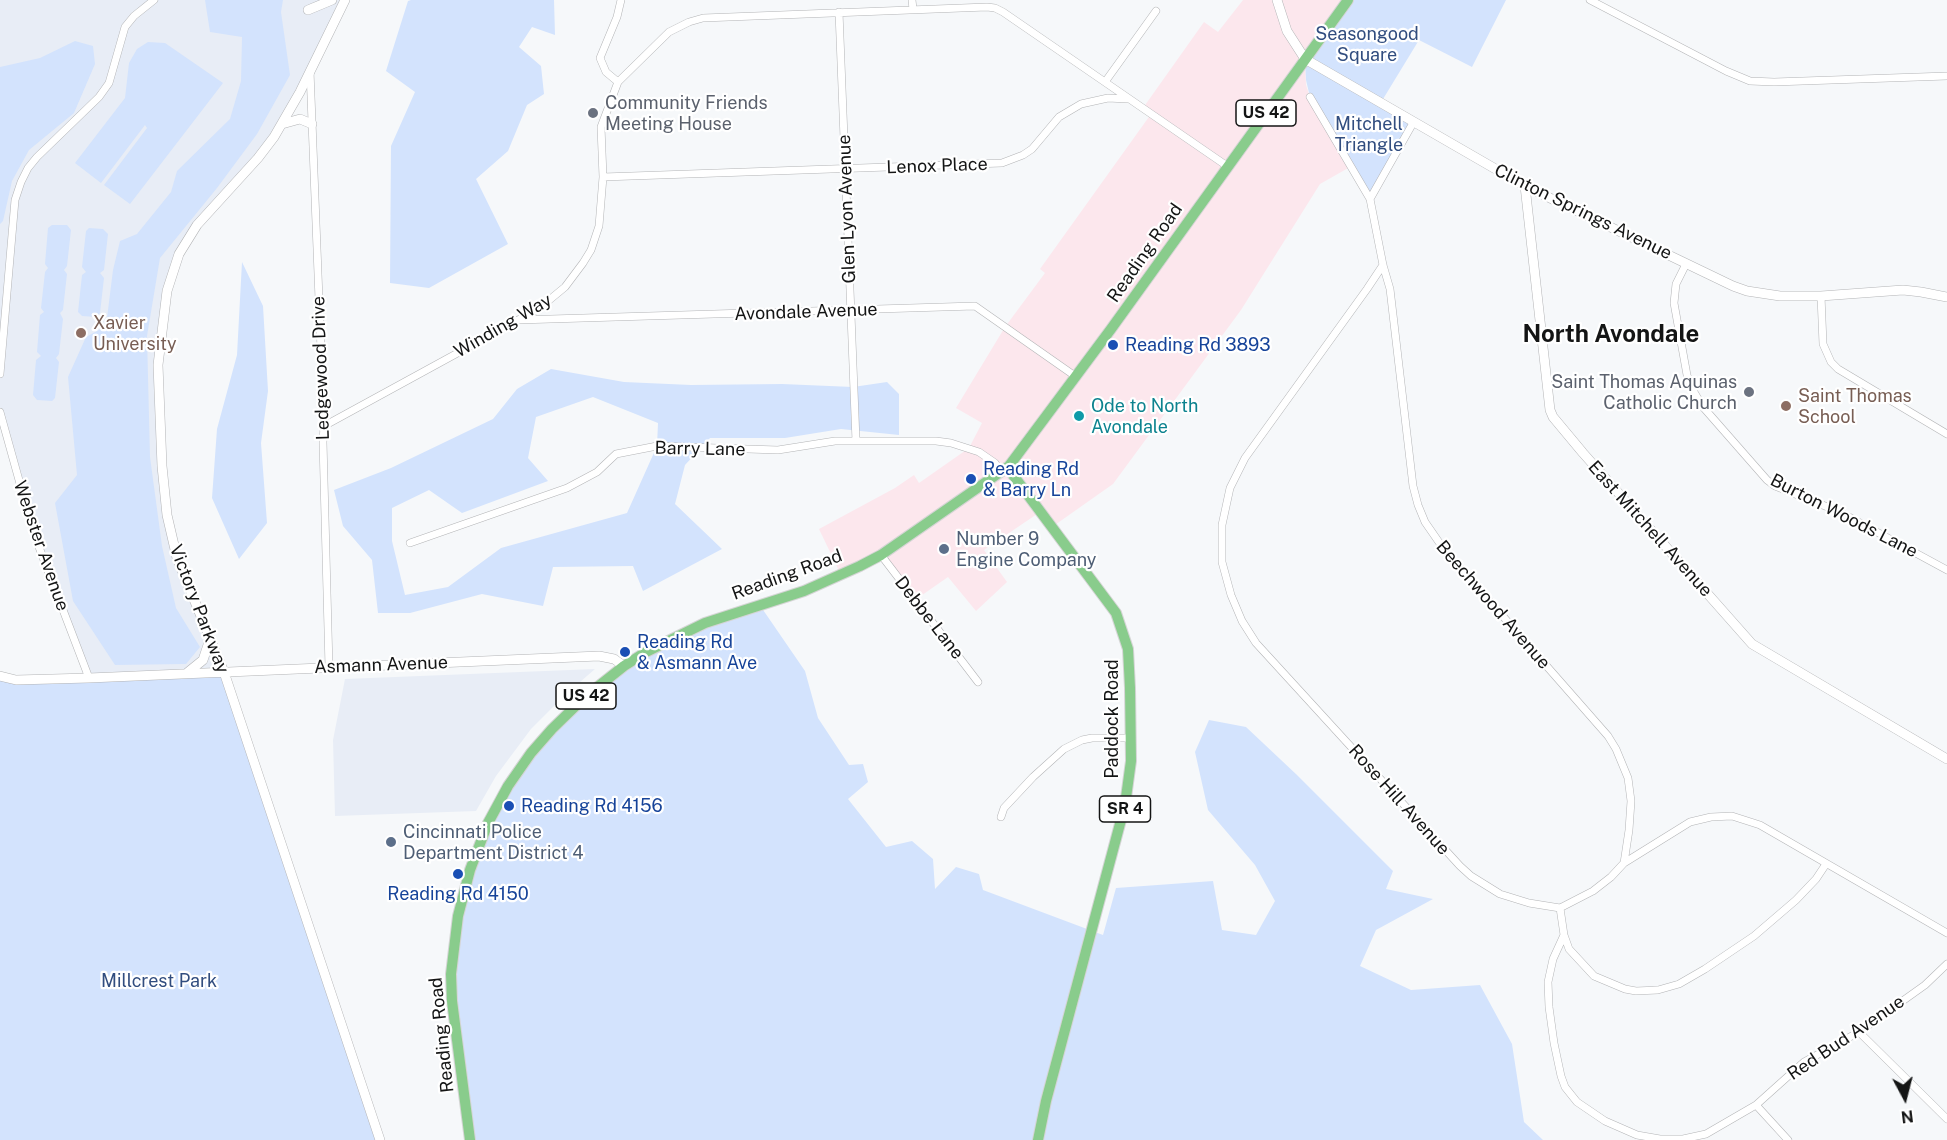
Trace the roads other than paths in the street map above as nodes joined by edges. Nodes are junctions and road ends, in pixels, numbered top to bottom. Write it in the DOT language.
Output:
graph roads {
  1 [pos="154,0"];
  2 [pos="332,0"];
  3 [pos="345,0"];
  4 [pos="621,0"];
  5 [pos="912,0"];
  6 [pos="1277,0"];
  7 [pos="1348,0"];
  8 [pos="1590,0"];
  9 [pos="913,9"];
  10 [pos="308,10"];
  11 [pos="1156,11"];
  12 [pos="839,12"];
  13 [pos="1305,59"];
  14 [pos="310,68"];
  15 [pos="1947,76"];
  16 [pos="618,82"];
  17 [pos="1105,82"];
  18 [pos="1310,97"];
  19 [pos="1130,99"];
  20 [pos="1413,123"];
  21 [pos="282,124"];
  22 [pos="312,124"];
  23 [pos="1227,166"];
  24 [pos="846,170"];
  25 [pos="603,177"];
  26 [pos="1525,186"];
  27 [pos="1370,199"];
  28 [pos="1686,264"];
  29 [pos="1383,265"];
  30 [pos="1821,296"];
  31 [pos="1947,297"];
  32 [pos="851,310"];
  33 [pos="516,320"];
  34 [pos="0,374"];
  35 [pos="1075,376"];
  36 [pos="0,412"];
  37 [pos="324,426"];
  38 [pos="1947,434"];
  39 [pos="856,441"];
  40 [pos="1005,469"];
  41 [pos="410,543"];
  42 [pos="881,555"];
  43 [pos="1947,570"];
  44 [pos="210,639"];
  45 [pos="624,666"];
  46 [pos="329,667"];
  47 [pos="224,672"];
  48 [pos="186,673"];
  49 [pos="0,676"];
  50 [pos="89,678"];
  51 [pos="978,682"];
  52 [pos="1131,738"];
  53 [pos="1947,759"];
  54 [pos="1001,817"];
  55 [pos="1624,863"];
  56 [pos="1826,864"];
  57 [pos="1560,908"];
  58 [pos="1947,933"];
  59 [pos="1564,934"];
  60 [pos="1947,964"];
  61 [pos="1859,1032"];
  62 [pos="1756,1105"];
  63 [pos="1947,1119"];
  64 [pos="1636,1138"];
  65 [pos="380,1140"];
  66 [pos="470,1140"];
  67 [pos="1038,1140"];
  68 [pos="1788,1140"];
  1 -- 34 [label="street"];
  2 -- 10 [label="street"];
  3 -- 14 [label="street, Victory Parkway"];
  4 -- 16 [label="street"];
  5 -- 9 [label="street"];
  6 -- 13 [label="street, Clinton Springs Avenue"];
  7 -- 13 [label="main road, Reading Road / US 42"];
  8 -- 15 [label="street"];
  9 -- 12 [label="street"];
  9 -- 17 [label="street"];
  11 -- 17 [label="street"];
  12 -- 16 [label="street"];
  12 -- 24 [label="street, Glen Lyon Avenue"];
  13 -- 20 [label="street, Clinton Springs Avenue"];
  13 -- 23 [label="main road, Reading Road / US 42"];
  14 -- 21 [label="street, Victory Parkway"];
  14 -- 22 [label="street, Ledgewood Drive"];
  16 -- 25 [label="street, Winding Way"];
  17 -- 19 [label="street"];
  18 -- 27 [label="street, Beechwood Avenue"];
  19 -- 23 [label="street"];
  19 -- 24 [label="street, Lenox Place"];
  20 -- 26 [label="street, Clinton Springs Avenue"];
  20 -- 27 [label="street"];
  21 -- 22 [label="street"];
  21 -- 44 [label="street, Victory Parkway"];
  22 -- 37 [label="street, Ledgewood Drive"];
  23 -- 35 [label="main road, Reading Road / US 42"];
  24 -- 25 [label="street, Lenox Place"];
  24 -- 32 [label="street, Glen Lyon Avenue"];
  25 -- 33 [label="street, Winding Way"];
  26 -- 28 [label="street, Clinton Springs Avenue"];
  26 -- 53 [label="street, East Mitchell Avenue"];
  27 -- 29 [label="street, Beechwood Avenue"];
  28 -- 30 [label="street, Clinton Springs Avenue"];
  28 -- 43 [label="street, Burton Woods Lane"];
  29 -- 55 [label="street, Beechwood Avenue"];
  29 -- 57 [label="street, Rose Hill Avenue"];
  30 -- 31 [label="street, Clinton Springs Avenue"];
  30 -- 38 [label="street"];
  32 -- 33 [label="street, Avondale Avenue"];
  32 -- 35 [label="street, Avondale Avenue"];
  32 -- 39 [label="street, Glen Lyon Avenue"];
  33 -- 37 [label="street, Winding Way"];
  35 -- 40 [label="main road, Reading Road / US 42"];
  36 -- 50 [label="street, Webster Avenue"];
  37 -- 46 [label="street, Ledgewood Drive"];
  39 -- 40 [label="street, Barry Lane"];
  39 -- 41 [label="street, Barry Lane"];
  40 -- 42 [label="main road, Reading Road / US 42"];
  40 -- 52 [label="main road, Paddock Road / SR 4"];
  42 -- 45 [label="main road, Reading Road / US 42"];
  42 -- 51 [label="street, Debbe Lane"];
  44 -- 47 [label="street, Victory Parkway"];
  44 -- 48 [label="street"];
  45 -- 46 [label="street, Asmann Avenue"];
  45 -- 66 [label="main road, Reading Road / US 42"];
  46 -- 47 [label="street, Asmann Avenue"];
  47 -- 48 [label="street, Asmann Avenue"];
  47 -- 65 [label="street, Victory Parkway"];
  48 -- 50 [label="street, Asmann Avenue"];
  49 -- 50 [label="street, Asmann Avenue"];
  52 -- 54 [label="street"];
  52 -- 67 [label="main road, Paddock Road / SR 4"];
  55 -- 56 [label="street"];
  55 -- 57 [label="street"];
  56 -- 58 [label="street"];
  56 -- 59 [label="street"];
  57 -- 59 [label="street"];
  59 -- 64 [label="street, Red Bud Avenue"];
  60 -- 61 [label="street, Red Bud Avenue"];
  61 -- 62 [label="street, Red Bud Avenue"];
  61 -- 63 [label="street"];
  62 -- 64 [label="street, Red Bud Avenue"];
  62 -- 68 [label="street"];
}
